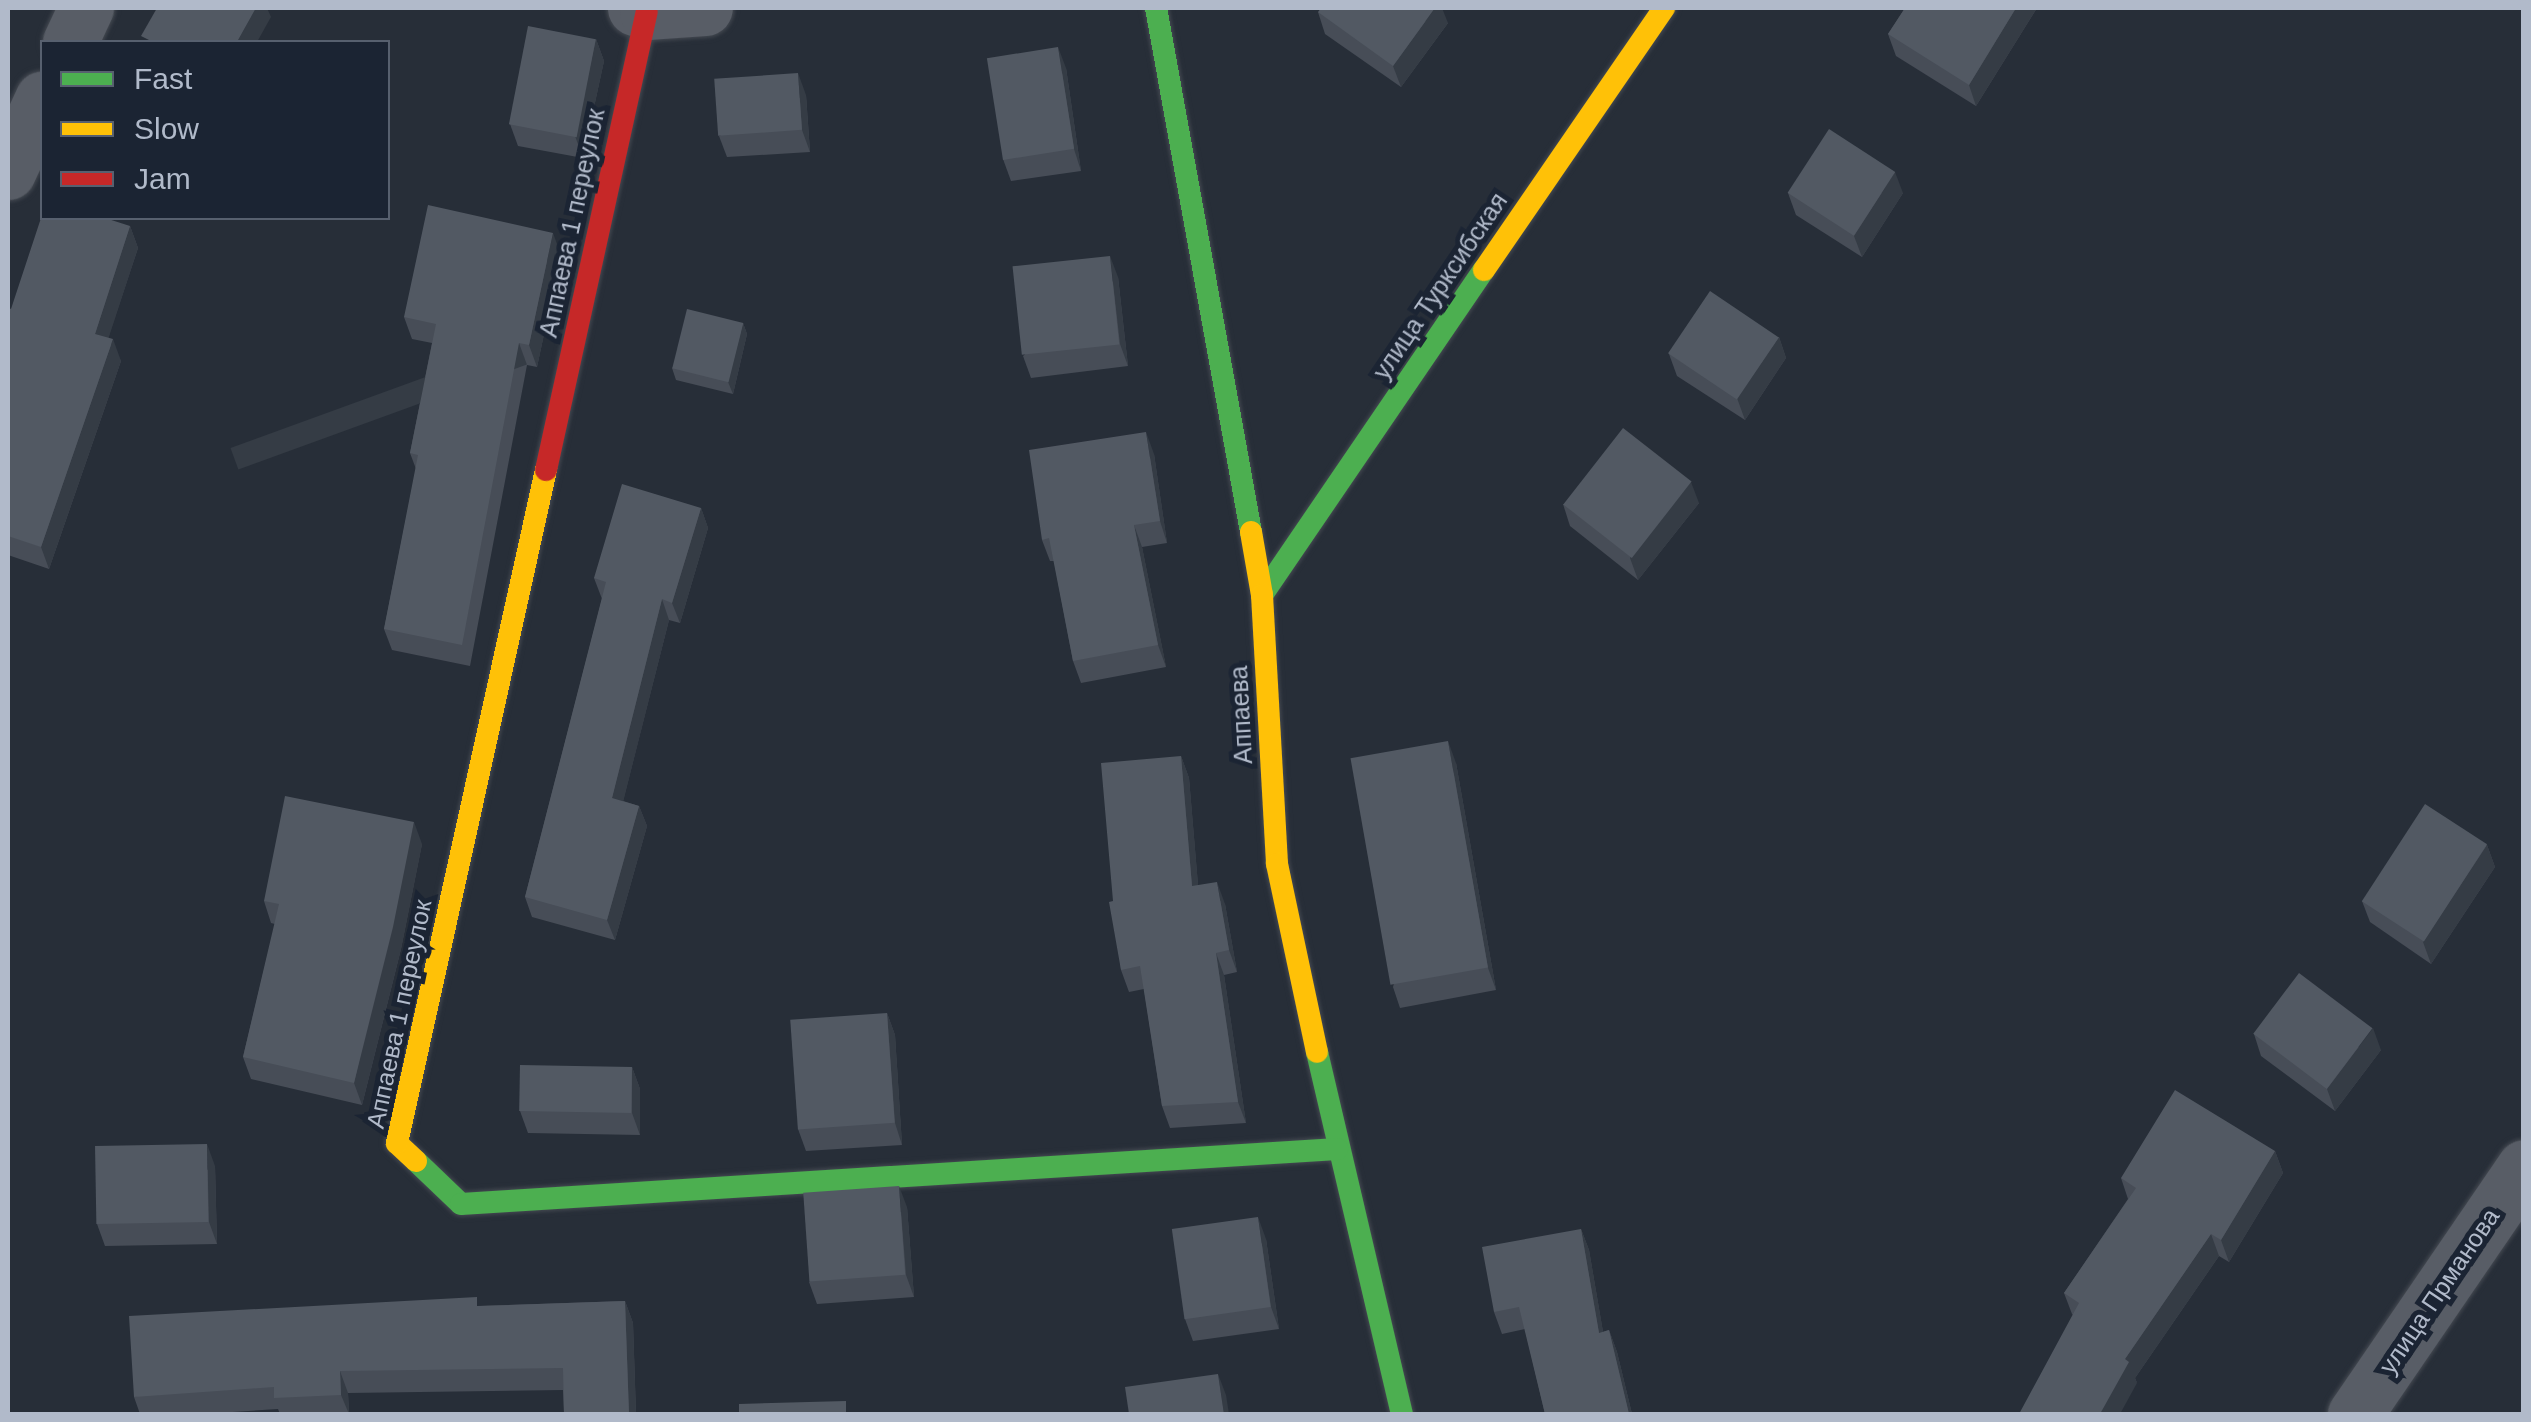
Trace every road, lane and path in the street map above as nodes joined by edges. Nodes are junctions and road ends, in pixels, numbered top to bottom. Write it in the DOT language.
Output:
graph roads {
  1 [pos="86,8"];
  2 [pos="705,8"];
  3 [pos="1156,8"];
  4 [pos="1664,8"];
  5 [pos="641,10"];
  6 [pos="71,40"];
  7 [pos="40,103"];
  8 [pos="8,172"];
  9 [pos="1262,595"];
  10 [pos="1338,1149"];
  11 [pos="2524,1167"];
  12 [pos="1402,1414"];
  13 [pos="2354,1414"];
  1 -- 6 [label="street"];
  2 -- 5 [label="street"];
  3 -- 9 [label="street, Аппаева"];
  4 -- 9 [label="street, улица Турксибская"];
  5 -- 10 [label="street, Аппаева 1 переулок"];
  7 -- 8 [label="street"];
  9 -- 10 [label="street, Аппаева"];
  10 -- 12 [label="street, Аппаева"];
  11 -- 13 [label="street, улица Прманова"];
}
